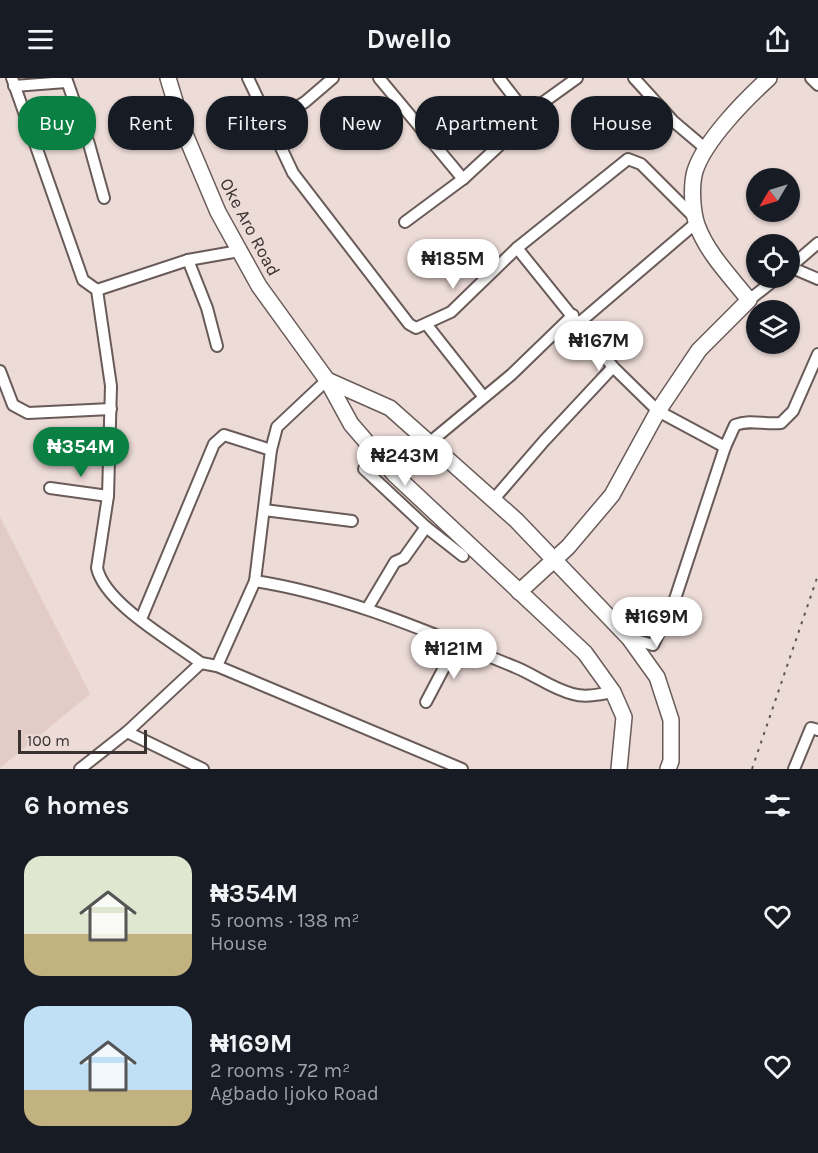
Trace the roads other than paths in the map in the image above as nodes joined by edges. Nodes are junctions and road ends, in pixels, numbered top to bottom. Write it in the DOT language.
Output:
graph roads {
  1 [pos="168,78"];
  2 [pos="248,78"];
  3 [pos="333,78"];
  4 [pos="379,78"];
  5 [pos="499,78"];
  6 [pos="577,78"];
  7 [pos="634,78"];
  8 [pos="811,78"];
  9 [pos="66,80"];
  10 [pos="763,80"];
  11 [pos="13,82"];
  12 [pos="818,85"];
  13 [pos="256,96"];
  14 [pos="513,96"];
  15 [pos="552,96"];
  16 [pos="308,99"];
  17 [pos="281,150"];
  18 [pos="494,150"];
  19 [pos="706,150"];
  20 [pos="463,179"];
  21 [pos="104,198"];
  22 [pos="696,221"];
  23 [pos="405,222"];
  24 [pos="818,243"];
  25 [pos="517,248"];
  26 [pos="239,251"];
  27 [pos="800,258"];
  28 [pos="188,260"];
  29 [pos="800,272"];
  30 [pos="818,279"];
  31 [pos="765,288"];
  32 [pos="97,290"];
  33 [pos="750,300"];
  34 [pos="746,304"];
  35 [pos="576,319"];
  36 [pos="427,325"];
  37 [pos="217,346"];
  38 [pos="818,354"];
  39 [pos="613,367"];
  40 [pos="0,371"];
  41 [pos="327,380"];
  42 [pos="483,396"];
  43 [pos="111,409"];
  44 [pos="658,411"];
  45 [pos="429,443"];
  46 [pos="725,447"];
  47 [pos="271,450"];
  48 [pos="364,469"];
  49 [pos="50,489"];
  50 [pos="108,496"];
  51 [pos="494,499"];
  52 [pos="264,510"];
  53 [pos="352,520"];
  54 [pos="426,527"];
  55 [pos="463,556"];
  56 [pos="555,560"];
  57 [pos="255,581"];
  58 [pos="519,592"];
  59 [pos="367,609"];
  60 [pos="141,619"];
  61 [pos="629,638"];
  62 [pos="456,645"];
  63 [pos="201,663"];
  64 [pos="217,666"];
  65 [pos="613,692"];
  66 [pos="426,702"];
  67 [pos="818,730"];
  68 [pos="127,732"];
  69 [pos="81,769"];
  70 [pos="202,769"];
  71 [pos="462,769"];
  72 [pos="619,769"];
  73 [pos="668,769"];
  74 [pos="794,769"];
  1 -- 26 [label="main road, Oke Aro Road"];
  2 -- 13 [label="street"];
  3 -- 16 [label="street"];
  4 -- 20 [label="street"];
  5 -- 14 [label="street"];
  6 -- 15 [label="street"];
  7 -- 19 [label="street"];
  8 -- 12 [label="street"];
  9 -- 11 [label="street"];
  9 -- 21 [label="street"];
  10 -- 19 [label="main road"];
  11 -- 32 [label="street"];
  17 -- 36 [label="street"];
  18 -- 20 [label="street"];
  19 -- 22 [label="main road"];
  20 -- 23 [label="street"];
  22 -- 25 [label="street"];
  22 -- 33 [label="main road"];
  22 -- 35 [label="street"];
  24 -- 27 [label="street"];
  25 -- 35 [label="street"];
  25 -- 36 [label="street"];
  26 -- 28 [label="street"];
  26 -- 41 [label="main road, Oke Aro Road"];
  28 -- 32 [label="street"];
  28 -- 37 [label="street"];
  29 -- 30 [label="street"];
  31 -- 33 [label="street"];
  32 -- 43 [label="street"];
  34 -- 44 [label="main road"];
  35 -- 39 [label="street"];
  35 -- 42 [label="street"];
  36 -- 42 [label="street"];
  38 -- 46 [label="street"];
  39 -- 44 [label="street"];
  39 -- 51 [label="street"];
  40 -- 43 [label="street"];
  41 -- 45 [label="main road, Oke Aro Road"];
  41 -- 47 [label="street"];
  41 -- 58 [label="main road, Oke Aro Road"];
  42 -- 45 [label="street"];
  43 -- 50 [label="street"];
  44 -- 46 [label="street"];
  44 -- 56 [label="main road"];
  45 -- 51 [label="main road, Oke Aro Road"];
  46 -- 61 [label="street"];
  47 -- 52 [label="street"];
  47 -- 60 [label="street"];
  48 -- 54 [label="street"];
  49 -- 50 [label="street"];
  50 -- 60 [label="street"];
  51 -- 56 [label="main road, Oke Aro Road"];
  52 -- 53 [label="street"];
  52 -- 57 [label="street"];
  54 -- 55 [label="street"];
  54 -- 59 [label="street"];
  56 -- 58 [label="main road"];
  56 -- 61 [label="main road, Oke Aro Road"];
  57 -- 59 [label="street"];
  57 -- 64 [label="street"];
  58 -- 65 [label="main road, Oke Aro Road"];
  59 -- 62 [label="street"];
  60 -- 63 [label="street"];
  61 -- 73 [label="main road, Oke Aro Road"];
  62 -- 65 [label="street"];
  62 -- 66 [label="street"];
  63 -- 64 [label="street"];
  63 -- 68 [label="street"];
  64 -- 71 [label="street"];
  65 -- 72 [label="main road, Oke Aro Road"];
  67 -- 74 [label="street"];
  68 -- 69 [label="street"];
  68 -- 70 [label="street"];
}
